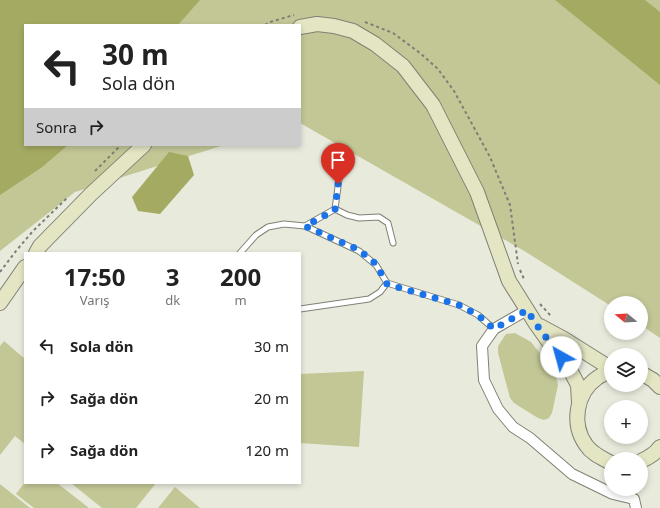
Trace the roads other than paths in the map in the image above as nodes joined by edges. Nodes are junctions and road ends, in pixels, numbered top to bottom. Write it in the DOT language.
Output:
graph roads {
  1 [pos="301,27"];
  2 [pos="143,146"];
  3 [pos="340,172"];
  4 [pos="335,210"];
  5 [pos="305,226"];
  6 [pos="393,243"];
  7 [pos="37,252"];
  8 [pos="241,252"];
  9 [pos="24,268"];
  10 [pos="387,284"];
  11 [pos="0,303"];
  12 [pos="301,309"];
  13 [pos="527,310"];
  14 [pos="536,324"];
  15 [pos="494,329"];
  16 [pos="604,364"];
  17 [pos="604,374"];
  18 [pos="648,377"];
  19 [pos="660,387"];
  20 [pos="579,402"];
  21 [pos="660,447"];
  22 [pos="648,457"];
  23 [pos="604,459"];
  24 [pos="636,508"];
  1 -- 13 [label="street"];
  2 -- 7 [label="street"];
  3 -- 4 [label="lane"];
  4 -- 5 [label="lane"];
  4 -- 6 [label="lane"];
  5 -- 8 [label="lane"];
  5 -- 10 [label="lane"];
  9 -- 11 [label="street"];
  10 -- 12 [label="lane"];
  10 -- 15 [label="lane"];
  13 -- 14 [label="street"];
  13 -- 15 [label="street"];
  14 -- 16 [label="street"];
  14 -- 20 [label="street"];
  15 -- 24 [label="street"];
  17 -- 20 [label="street"];
  18 -- 19 [label="street"];
  20 -- 23 [label="street"];
  21 -- 22 [label="street"];
}
